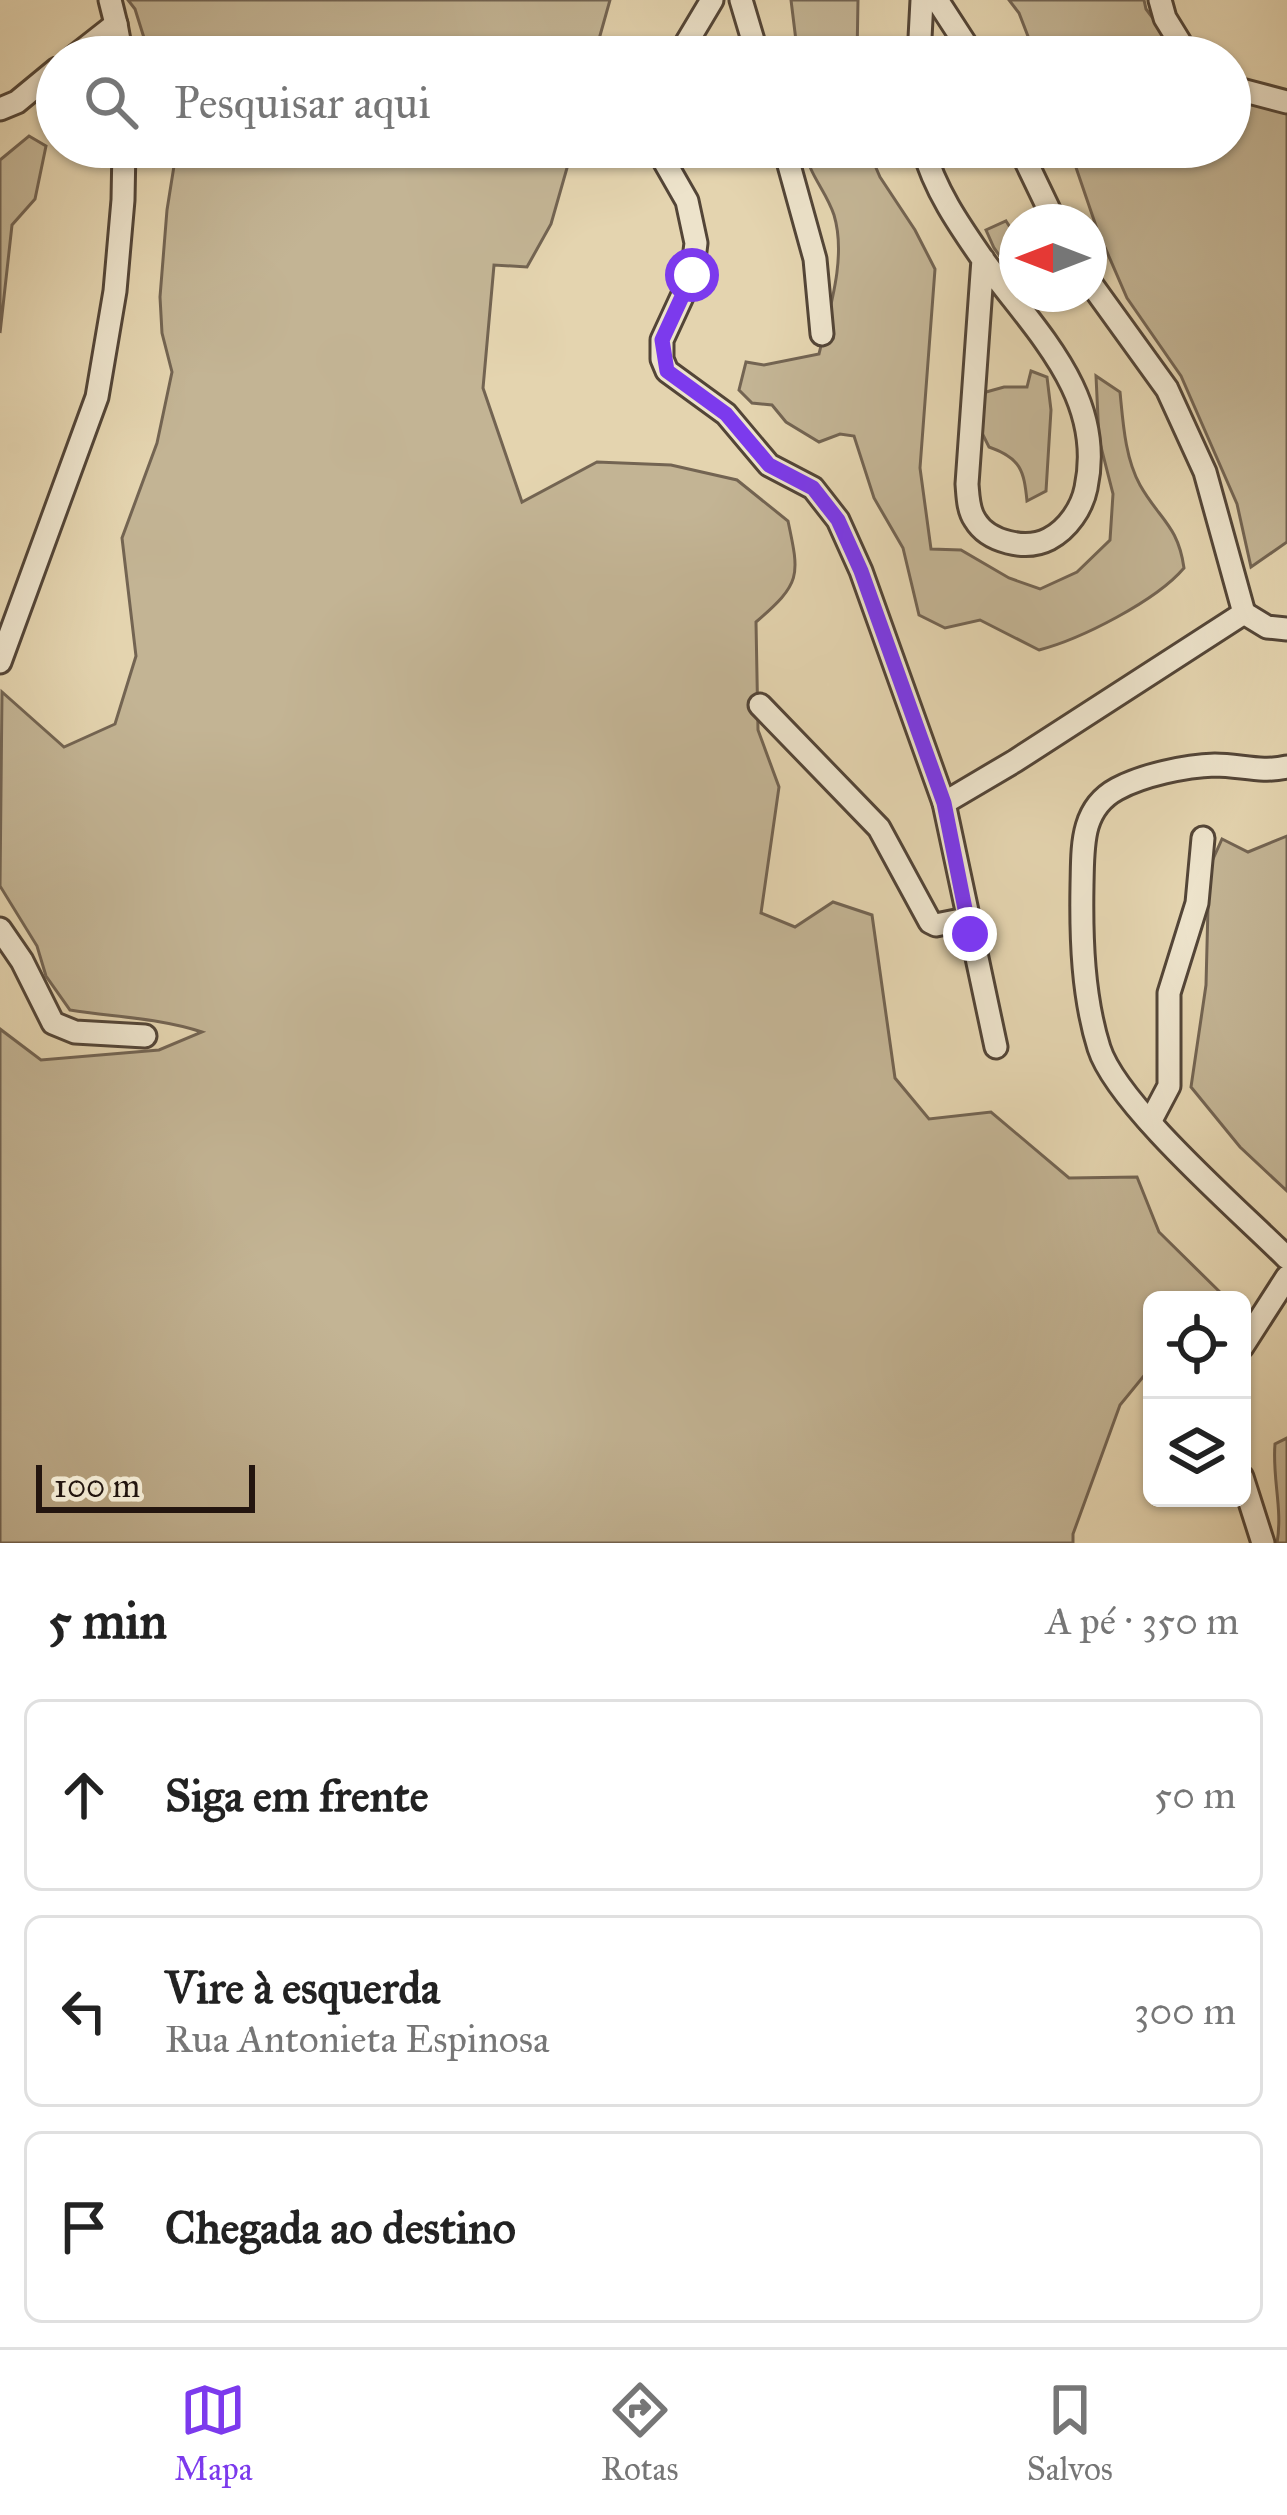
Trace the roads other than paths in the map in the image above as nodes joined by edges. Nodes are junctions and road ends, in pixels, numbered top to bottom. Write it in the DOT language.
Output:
graph roads {
  1 [pos="110,0"];
  2 [pos="712,0"];
  3 [pos="741,0"];
  4 [pos="922,0"];
  5 [pos="937,0"];
  6 [pos="1160,0"];
  7 [pos="116,23"];
  8 [pos="100,36"];
  9 [pos="118,36"];
  10 [pos="691,36"];
  11 [pos="752,36"];
  12 [pos="920,36"];
  13 [pos="960,36"];
  14 [pos="1176,36"];
  15 [pos="36,86"];
  16 [pos="1251,93"];
  17 [pos="1287,102"];
  18 [pos="0,109"];
  19 [pos="123,168"];
  20 [pos="668,168"];
  21 [pos="790,168"];
  22 [pos="929,168"];
  23 [pos="1029,168"];
  24 [pos="1046,204"];
  25 [pos="983,259"];
  26 [pos="1107,305"];
  27 [pos="822,334"];
  28 [pos="1244,613"];
  29 [pos="1287,629"];
  30 [pos="0,662"];
  31 [pos="760,705"];
  32 [pos="1287,767"];
  33 [pos="944,803"];
  34 [pos="1203,838"];
  35 [pos="966,919"];
  36 [pos="0,929"];
  37 [pos="145,1036"];
  38 [pos="996,1047"];
  39 [pos="1150,1122"];
  40 [pos="1287,1258"];
  41 [pos="1287,1277"];
  42 [pos="1251,1333"];
  43 [pos="1251,1505"];
  44 [pos="1263,1543"];
  1 -- 7 [label="street"];
  2 -- 10 [label="street"];
  3 -- 11 [label="street"];
  4 -- 12 [label="street"];
  5 -- 13 [label="street"];
  6 -- 14 [label="street"];
  7 -- 8 [label="street"];
  7 -- 9 [label="street"];
  15 -- 18 [label="street"];
  16 -- 17 [label="street"];
  19 -- 30 [label="street"];
  20 -- 33 [label="street"];
  21 -- 27 [label="street"];
  22 -- 25 [label="street"];
  23 -- 24 [label="street"];
  25 -- 25 [label="street"];
  26 -- 28 [label="street"];
  28 -- 29 [label="street"];
  28 -- 33 [label="street"];
  31 -- 35 [label="street"];
  32 -- 39 [label="street"];
  33 -- 35 [label="street"];
  34 -- 39 [label="street"];
  35 -- 38 [label="street"];
  36 -- 37 [label="street"];
  39 -- 40 [label="street"];
  41 -- 42 [label="street"];
  43 -- 44 [label="street"];
}
